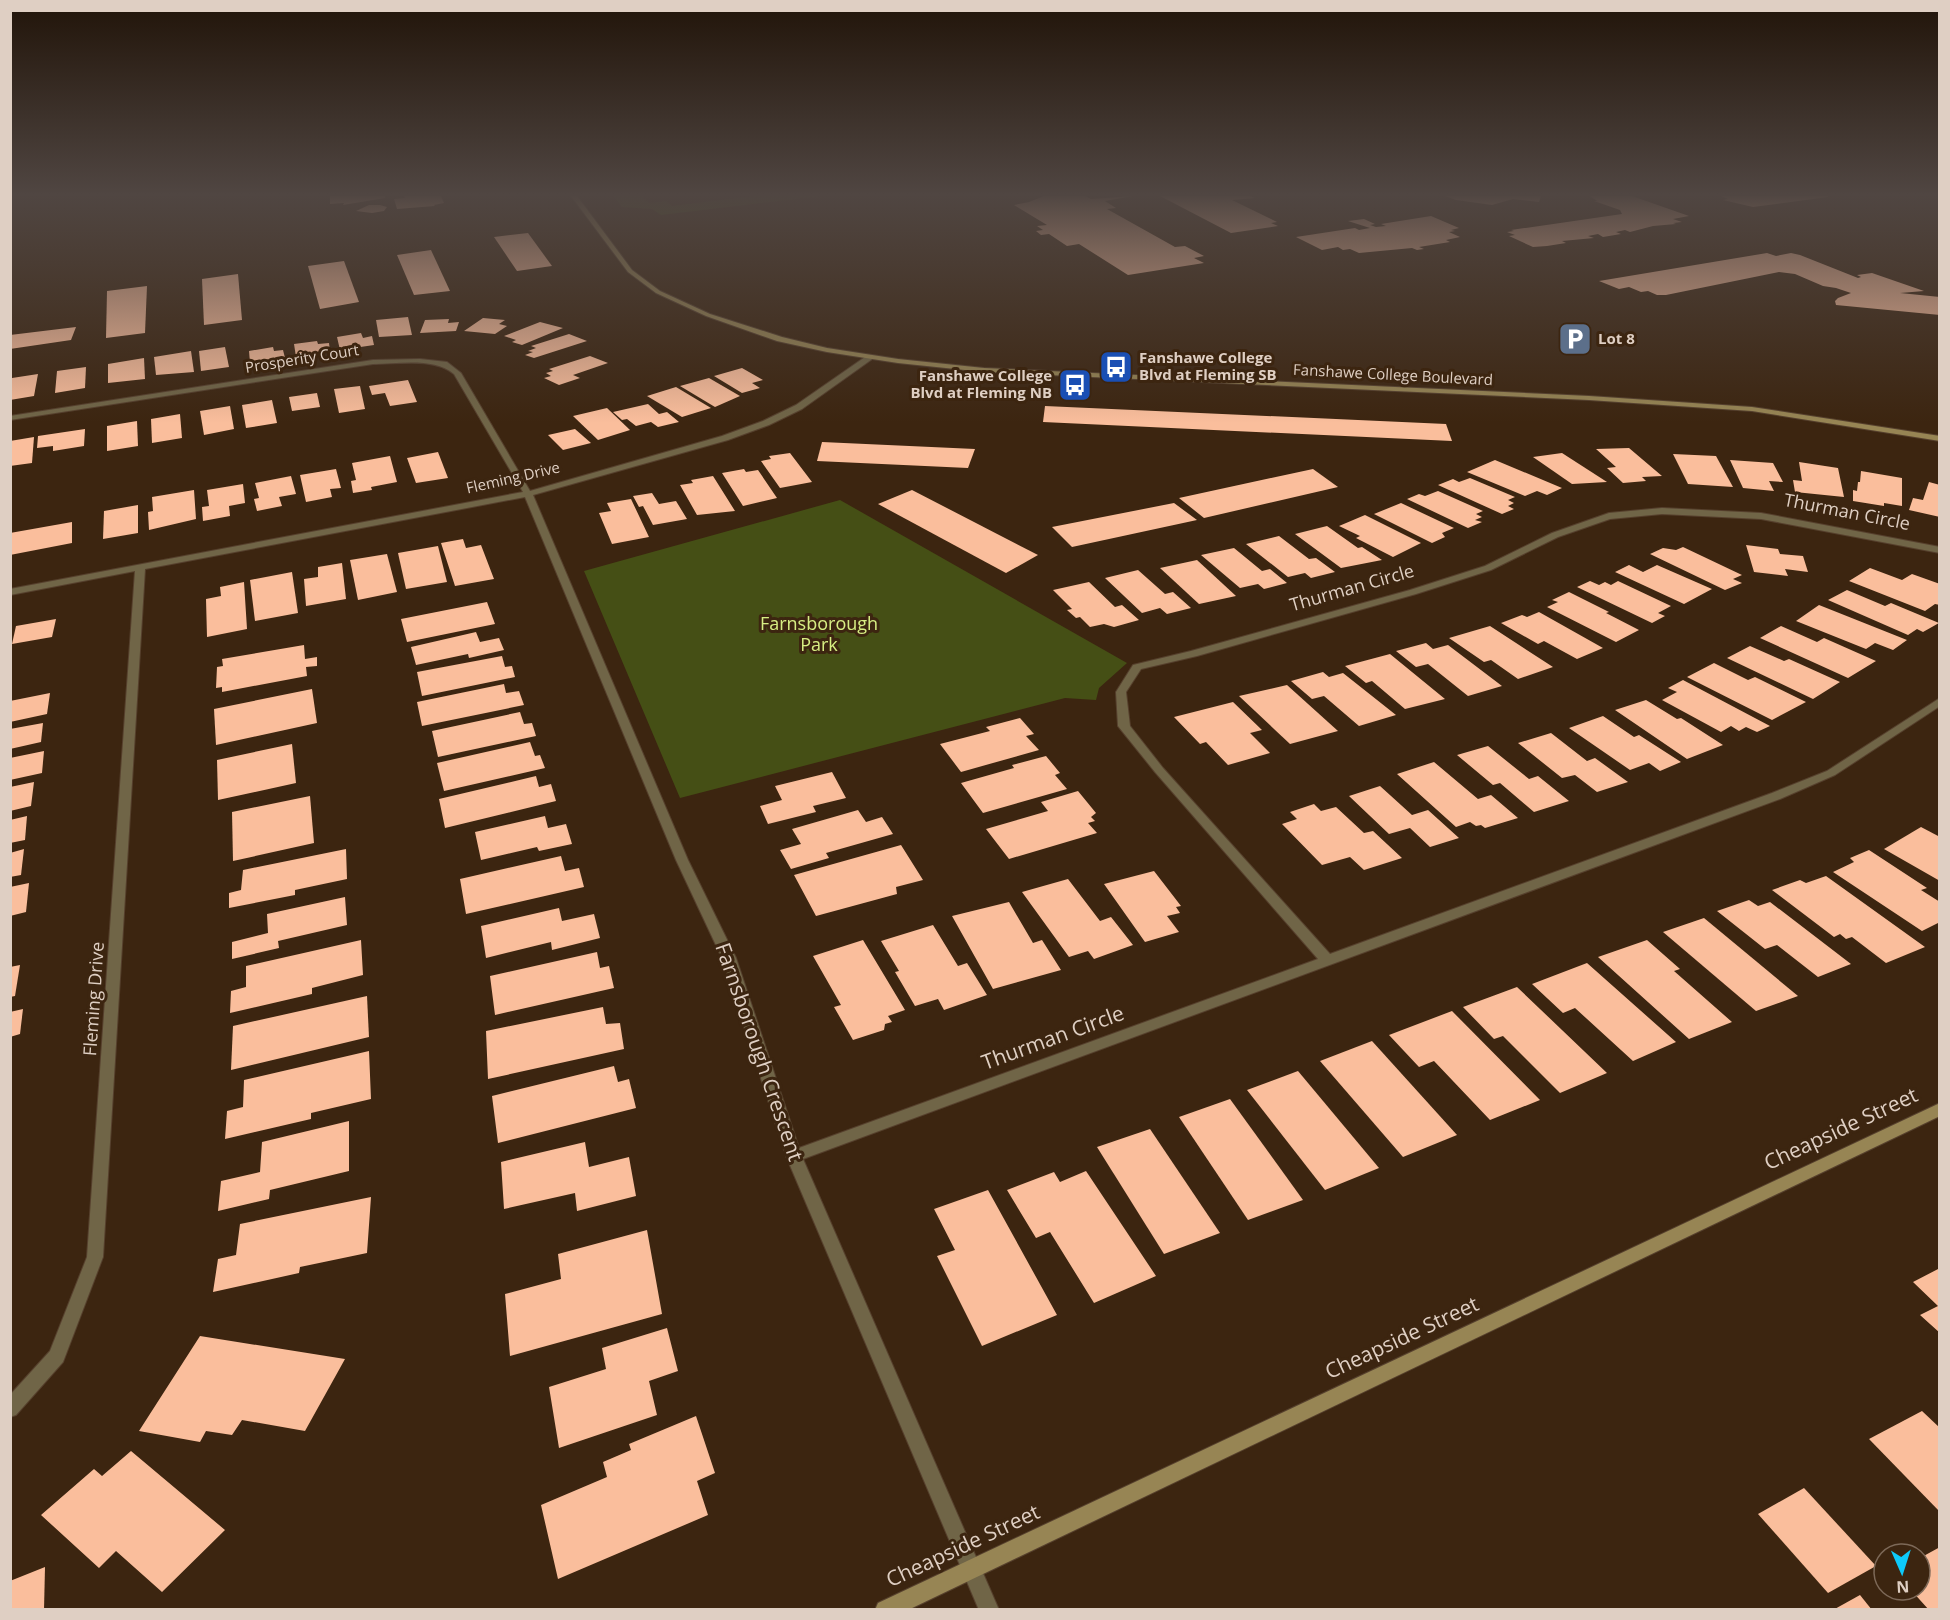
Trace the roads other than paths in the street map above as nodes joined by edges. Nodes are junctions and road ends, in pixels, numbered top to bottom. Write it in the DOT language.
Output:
graph roads {
  1 [pos="631,272"];
  2 [pos="871,357"];
  3 [pos="10,418"];
  4 [pos="1940,439"];
  5 [pos="528,494"];
  6 [pos="1940,550"];
  7 [pos="140,568"];
  8 [pos="10,591"];
  9 [pos="1940,701"];
  10 [pos="1328,960"];
  11 [pos="1940,1109"];
  12 [pos="794,1156"];
  13 [pos="10,1409"];
  14 [pos="972,1568"];
  15 [pos="885,1610"];
  16 [pos="989,1610"];
  1 -- 2 [label="street, Fanshawe College Boulevard"];
  2 -- 4 [label="street, Fanshawe College Boulevard"];
  2 -- 5 [label="street, Fleming Drive"];
  3 -- 5 [label="street, Prosperity Court"];
  5 -- 7 [label="street, Fleming Drive"];
  5 -- 12 [label="street, Farnsborough Crescent"];
  6 -- 10 [label="street, Thurman Circle"];
  7 -- 8 [label="street, Fleming Drive"];
  7 -- 13 [label="street, Fleming Drive"];
  9 -- 10 [label="street, Thurman Circle"];
  10 -- 12 [label="street, Thurman Circle"];
  11 -- 14 [label="street, Cheapside Street"];
  12 -- 14 [label="street, Farnsborough Crescent"];
  14 -- 15 [label="street, Cheapside Street"];
  14 -- 16 [label="street, Farnsborough Crescent"];
}
